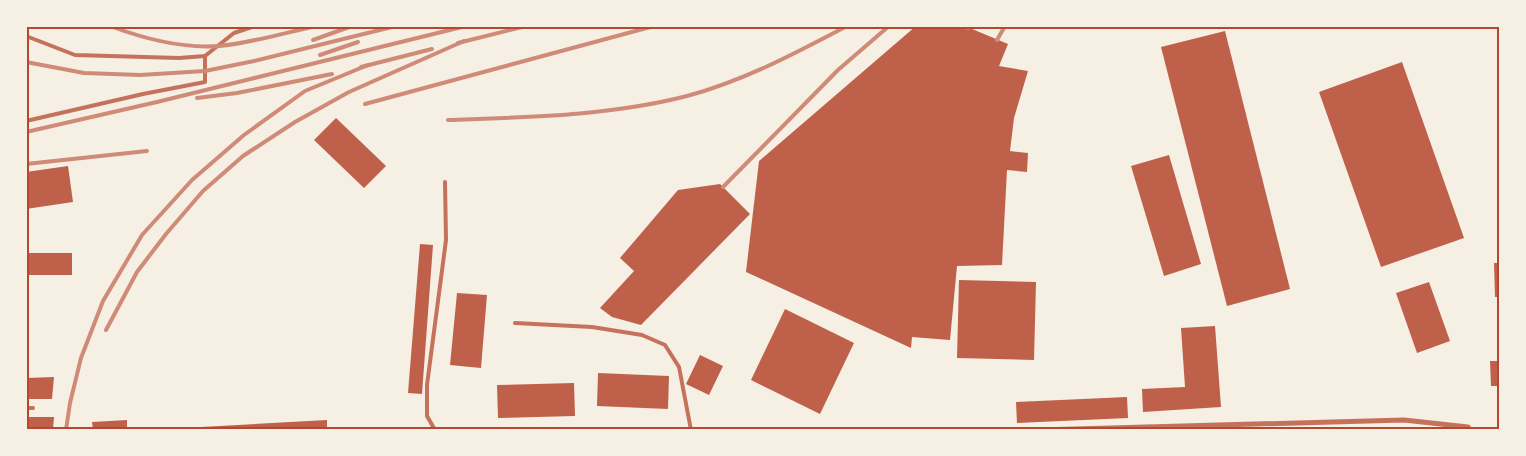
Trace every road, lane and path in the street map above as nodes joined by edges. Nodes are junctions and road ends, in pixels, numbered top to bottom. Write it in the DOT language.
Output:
graph roads {
  1 [pos="255,26"];
  2 [pos="26,36"];
  3 [pos="205,56"];
  4 [pos="26,122"];
  5 [pos="445,182"];
  6 [pos="515,323"];
  7 [pos="26,408"];
  8 [pos="33,408"];
  9 [pos="435,430"];
  10 [pos="691,430"];
  11 [pos="1038,430"];
  12 [pos="1470,430"];
  1 -- 3 [label="lane"];
  2 -- 3 [label="lane"];
  3 -- 4 [label="lane"];
  5 -- 9 [label="lane"];
  6 -- 10 [label="lane"];
  7 -- 8 [label="lane"];
  11 -- 12 [label="street"];
}
